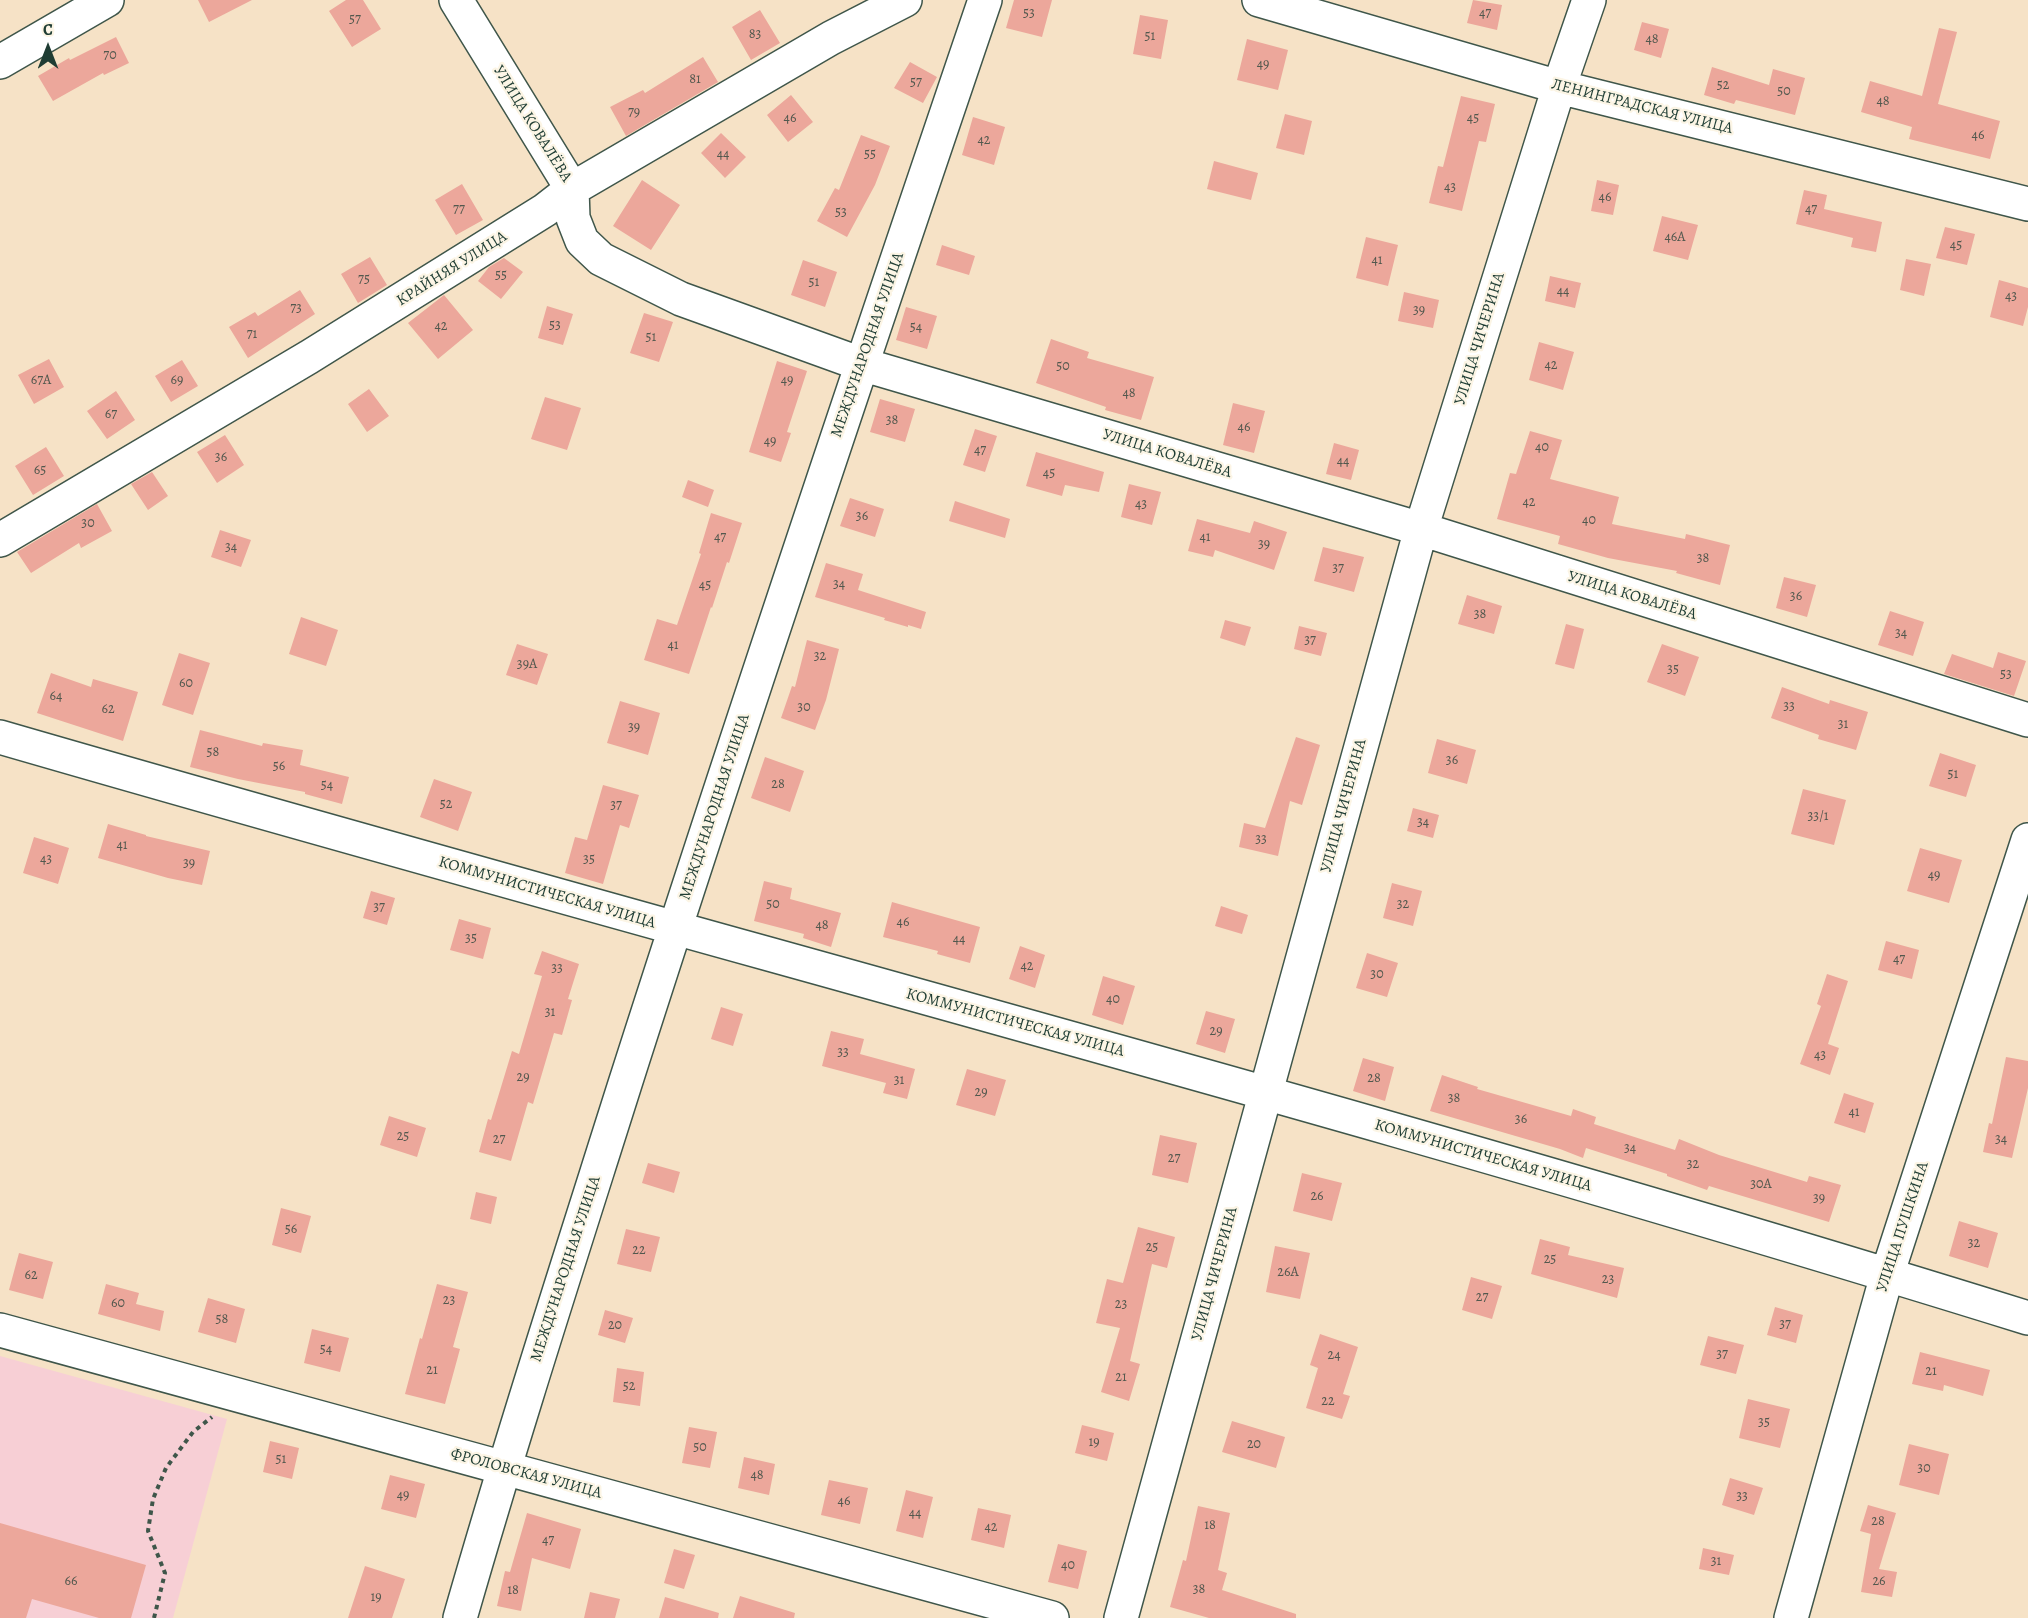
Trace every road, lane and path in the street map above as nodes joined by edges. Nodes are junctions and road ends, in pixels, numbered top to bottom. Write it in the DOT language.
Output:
graph roads {
  1 [pos="108,0"];
  2 [pos="456,0"];
  3 [pos="905,0"];
  4 [pos="985,0"];
  5 [pos="1259,0"];
  6 [pos="1589,0"];
  7 [pos="0,62"];
  8 [pos="1559,87"];
  9 [pos="572,189"];
  10 [pos="2028,204"];
  11 [pos="861,364"];
  12 [pos="1420,529"];
  13 [pos="0,540"];
  14 [pos="2028,720"];
  15 [pos="0,737"];
  16 [pos="2028,840"];
  17 [pos="675,929"];
  18 [pos="1265,1092"];
  19 [pos="1887,1275"];
  20 [pos="2028,1318"];
  21 [pos="0,1330"];
  22 [pos="238,1395"];
  23 [pos="503,1468"];
  24 [pos="153,1618"];
  25 [pos="460,1618"];
  26 [pos="1052,1618"];
  27 [pos="1121,1618"];
  28 [pos="1791,1618"];
  1 -- 7 [label="street"];
  2 -- 9 [label="street, УЛИЦА КОВАЛЁВА"];
  3 -- 9 [label="street, КРАЙНЯЯ УЛИЦА"];
  4 -- 11 [label="street, МЕЖДУНАРОДНАЯ УЛИЦА"];
  5 -- 8 [label="street, ЛЕНИНГРАДСКАЯ УЛИЦА"];
  6 -- 8 [label="street, УЛИЦА ЧИЧЕРИНА"];
  8 -- 10 [label="street, ЛЕНИНГРАДСКАЯ УЛИЦА"];
  8 -- 12 [label="street, УЛИЦА ЧИЧЕРИНА"];
  9 -- 11 [label="street, УЛИЦА КОВАЛЁВА"];
  9 -- 13 [label="street, КРАЙНЯЯ УЛИЦА"];
  11 -- 12 [label="street, УЛИЦА КОВАЛЁВА"];
  11 -- 17 [label="street, МЕЖДУНАРОДНАЯ УЛИЦА"];
  12 -- 14 [label="street, УЛИЦА КОВАЛЁВА"];
  12 -- 18 [label="street, УЛИЦА ЧИЧЕРИНА"];
  15 -- 17 [label="street, КОММУНИСТИЧЕСКАЯ УЛИЦА"];
  16 -- 19 [label="street, УЛИЦА ПУШКИНА"];
  17 -- 18 [label="street, КОММУНИСТИЧЕСКАЯ УЛИЦА"];
  17 -- 23 [label="street, МЕЖДУНАРОДНАЯ УЛИЦА"];
  18 -- 19 [label="street, КОММУНИСТИЧЕСКАЯ УЛИЦА"];
  18 -- 27 [label="street, УЛИЦА ЧИЧЕРИНА"];
  19 -- 20 [label="street, КОММУНИСТИЧЕСКАЯ УЛИЦА"];
  19 -- 28 [label="street, УЛИЦА ПУШКИНА"];
  21 -- 22 [label="street, ФРОЛОВСКАЯ УЛИЦА"];
  22 -- 23 [label="street, ФРОЛОВСКАЯ УЛИЦА"];
  22 -- 24 [label="path"];
  23 -- 25 [label="street, МЕЖДУНАРОДНАЯ УЛИЦА"];
  23 -- 26 [label="street, ФРОЛОВСКАЯ УЛИЦА"];
}
